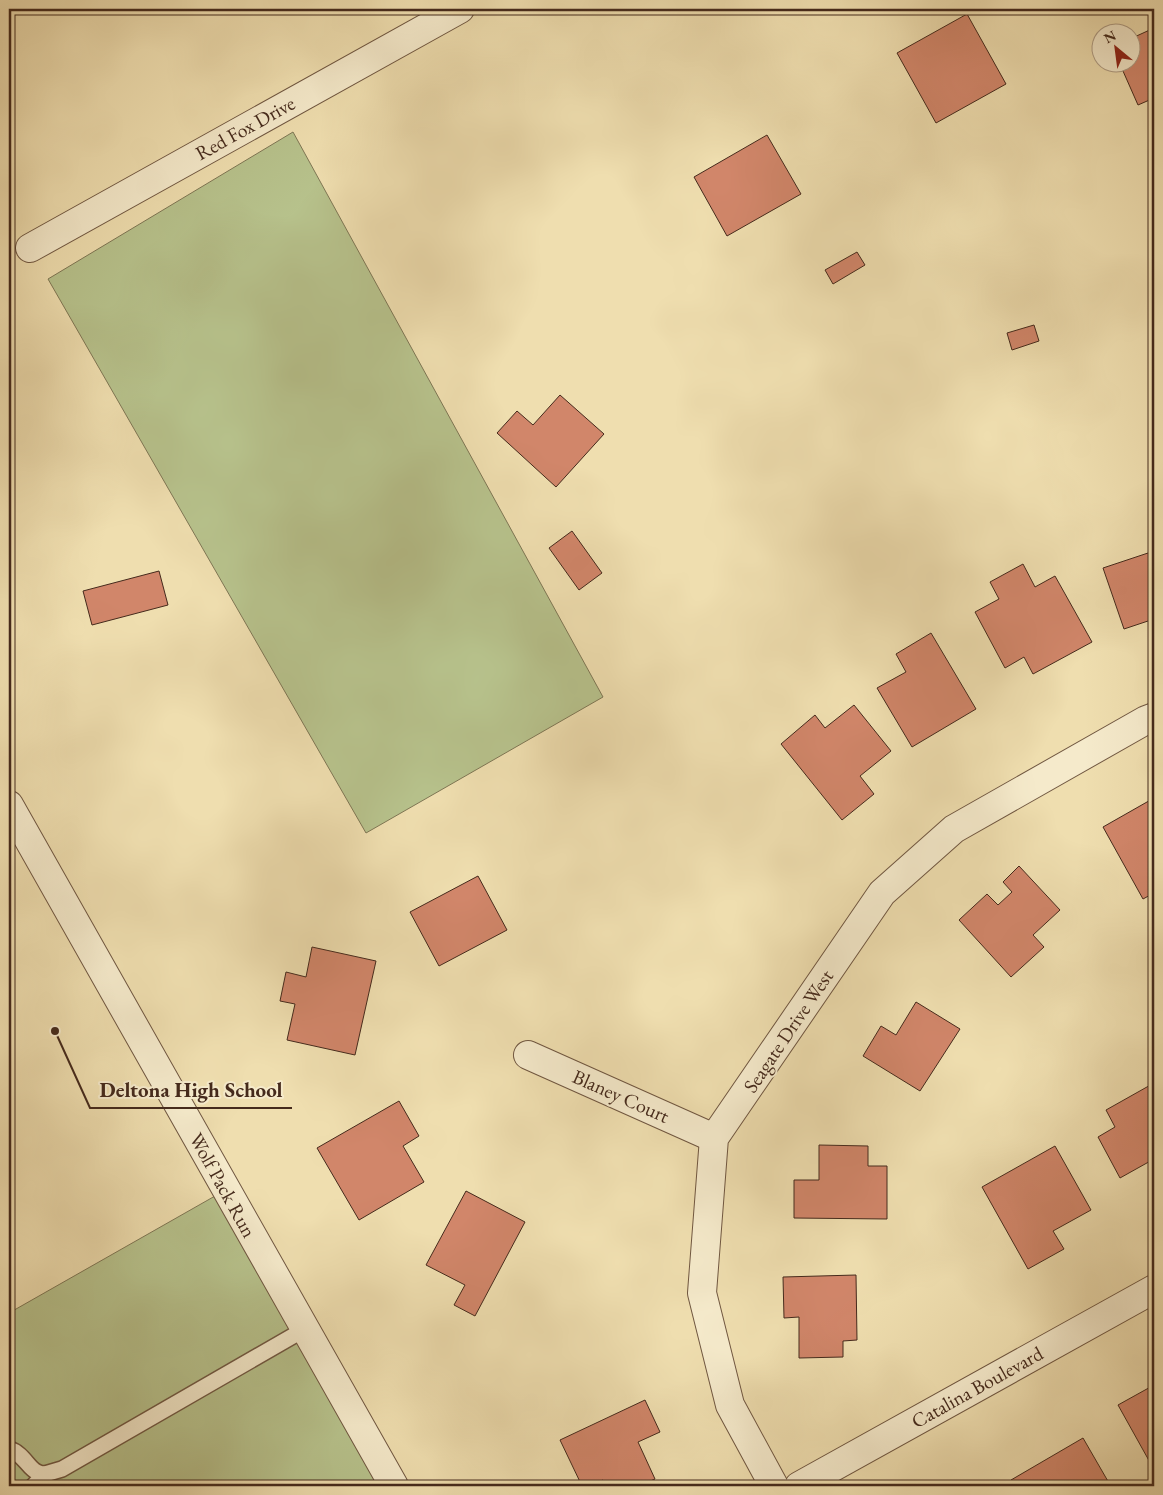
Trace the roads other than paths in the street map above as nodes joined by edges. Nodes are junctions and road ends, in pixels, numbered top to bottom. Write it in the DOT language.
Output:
graph roads {
  1 [pos="460,9"];
  2 [pos="30,248"];
  3 [pos="1154,717"];
  4 [pos="9,805"];
  5 [pos="528,1054"];
  6 [pos="714,1138"];
  7 [pos="1154,1289"];
  8 [pos="305,1329"];
  9 [pos="9,1449"];
  10 [pos="46,1474"];
  11 [pos="33,1486"];
  12 [pos="394,1486"];
  13 [pos="774,1486"];
  14 [pos="799,1486"];
  1 -- 2 [label="street, Red Fox Drive"];
  3 -- 6 [label="street, Seagate Drive West"];
  4 -- 8 [label="street, Wolf Pack Run"];
  5 -- 6 [label="street, Blaney Court"];
  6 -- 13 [label="street"];
  7 -- 14 [label="street, Catalina Boulevard"];
  8 -- 10 [label="lane"];
  8 -- 12 [label="street, Wolf Pack Run"];
  9 -- 10 [label="lane"];
  10 -- 11 [label="lane"];
}
